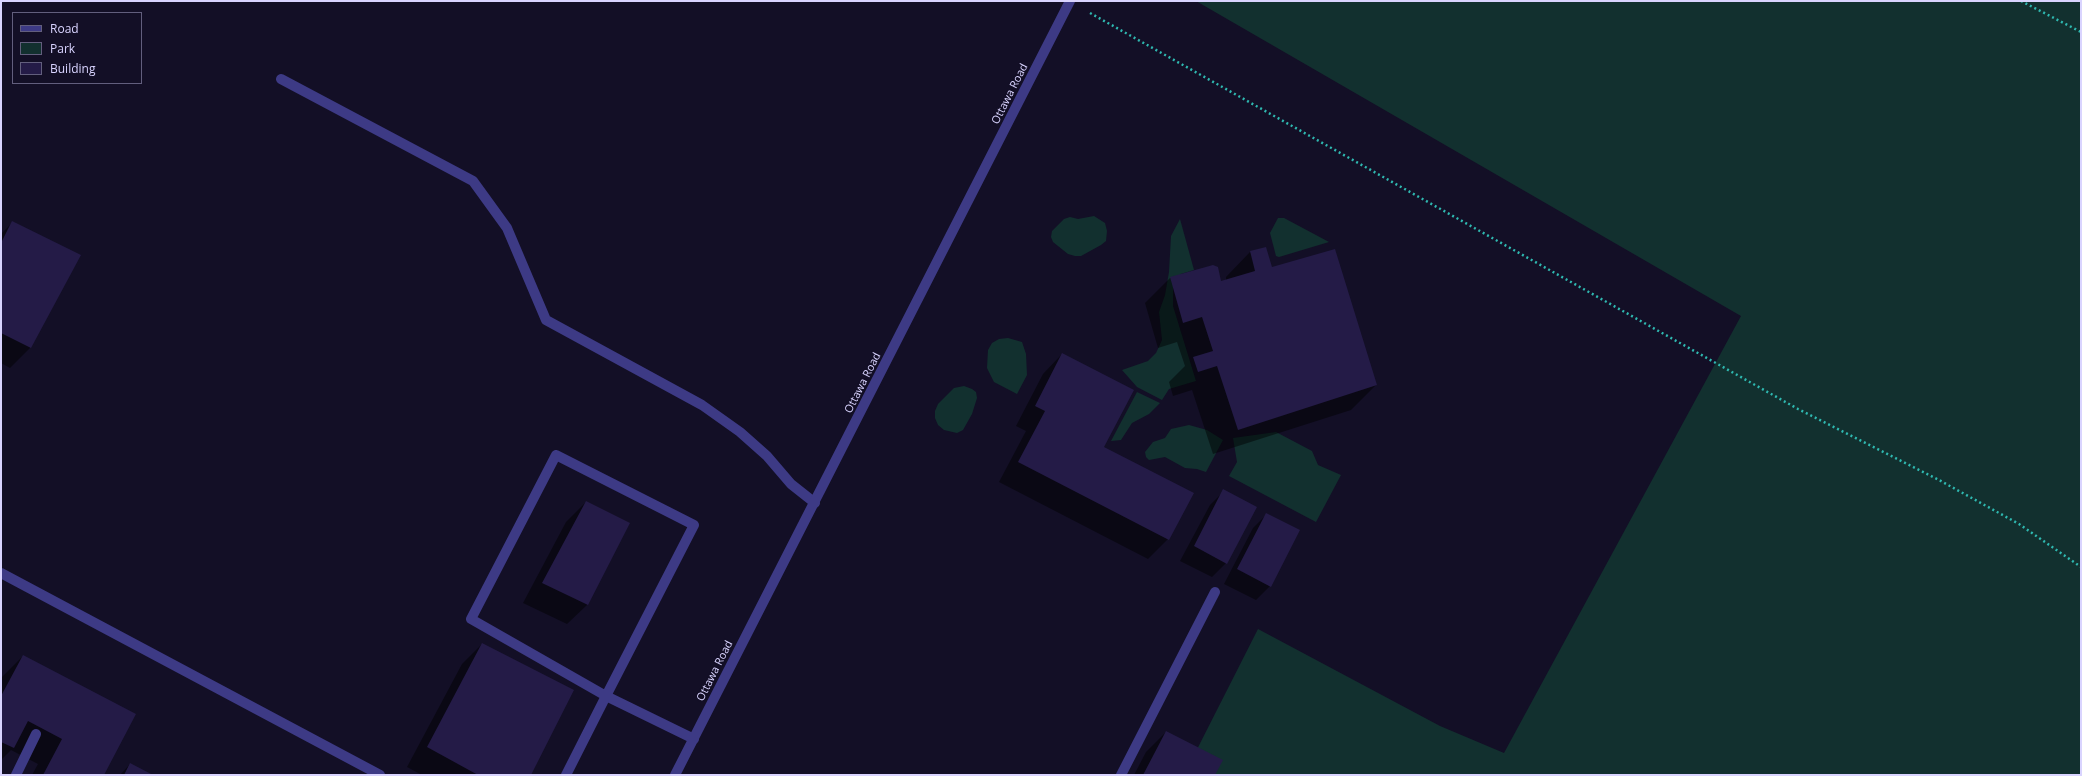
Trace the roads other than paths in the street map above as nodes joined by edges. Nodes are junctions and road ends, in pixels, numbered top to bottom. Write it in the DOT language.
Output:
graph roads {
  1 [pos="1070,1"];
  2 [pos="281,79"];
  3 [pos="815,503"];
  4 [pos="1,573"];
  5 [pos="1215,592"];
  6 [pos="606,696"];
  7 [pos="36,734"];
  8 [pos="694,739"];
  9 [pos="16,775"];
  10 [pos="380,775"];
  11 [pos="566,775"];
  12 [pos="675,775"];
  13 [pos="1121,775"];
  1 -- 3 [label="street, Ottawa Road"];
  2 -- 3 [label="street"];
  3 -- 8 [label="street, Ottawa Road"];
  4 -- 10 [label="street"];
  5 -- 13 [label="street"];
  6 -- 6 [label="street"];
  6 -- 8 [label="street"];
  6 -- 11 [label="street"];
  7 -- 9 [label="street"];
  8 -- 12 [label="street, Ottawa Road"];
}
